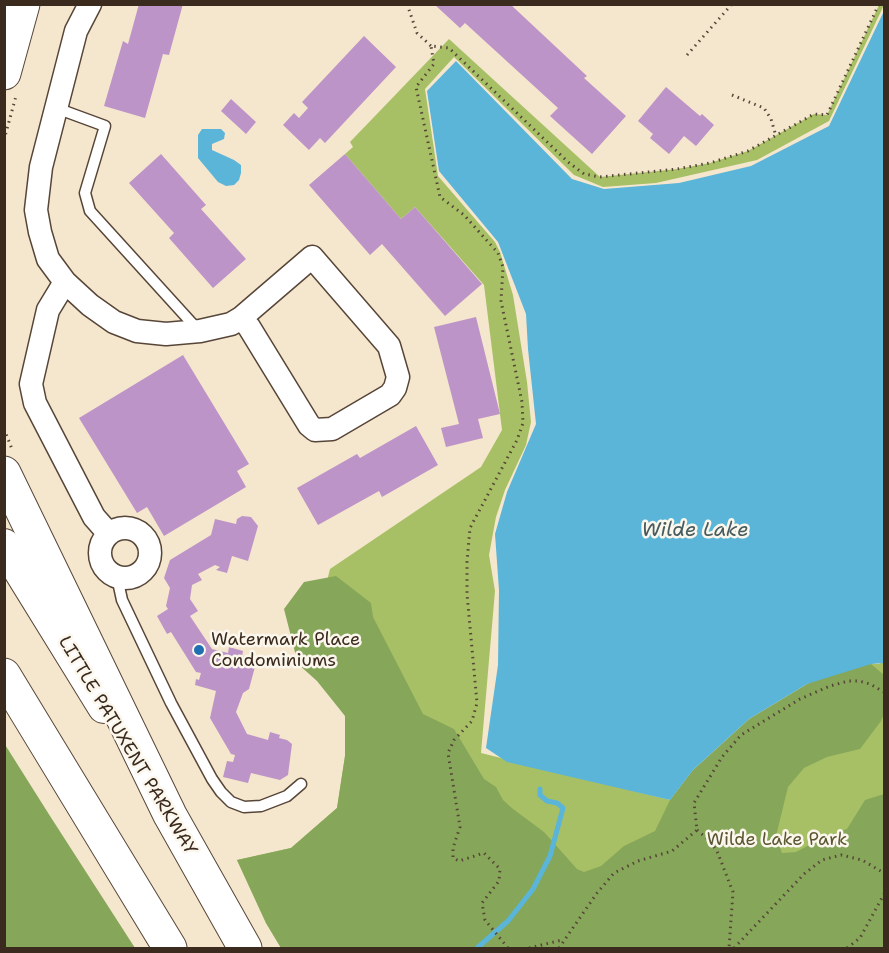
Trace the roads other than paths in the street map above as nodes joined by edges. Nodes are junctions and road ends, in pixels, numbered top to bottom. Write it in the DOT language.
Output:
graph roads {
  1 [pos="23,4"];
  2 [pos="90,4"];
  3 [pos="4,73"];
  4 [pos="56,108"];
  5 [pos="65,282"];
  6 [pos="241,318"];
  7 [pos="200,331"];
  8 [pos="4,473"];
  9 [pos="109,534"];
  10 [pos="4,545"];
  11 [pos="117,577"];
  12 [pos="4,675"];
  13 [pos="301,784"];
  14 [pos="170,815"];
  15 [pos="170,948"];
  16 [pos="245,948"];
  1 -- 3 [label="main road"];
  2 -- 4 [label="street"];
  4 -- 5 [label="street"];
  4 -- 7 [label="lane"];
  5 -- 7 [label="street"];
  5 -- 9 [label="street"];
  6 -- 6 [label="street"];
  6 -- 7 [label="street"];
  8 -- 14 [label="main road"];
  9 -- 11 [label="street"];
  9 -- 11 [label="street"];
  10 -- 14 [label="main road, LITTLE PATUXENT PARKWAY"];
  11 -- 13 [label="lane"];
  12 -- 15 [label="main road"];
  14 -- 16 [label="main road, LITTLE PATUXENT PARKWAY"];
}
